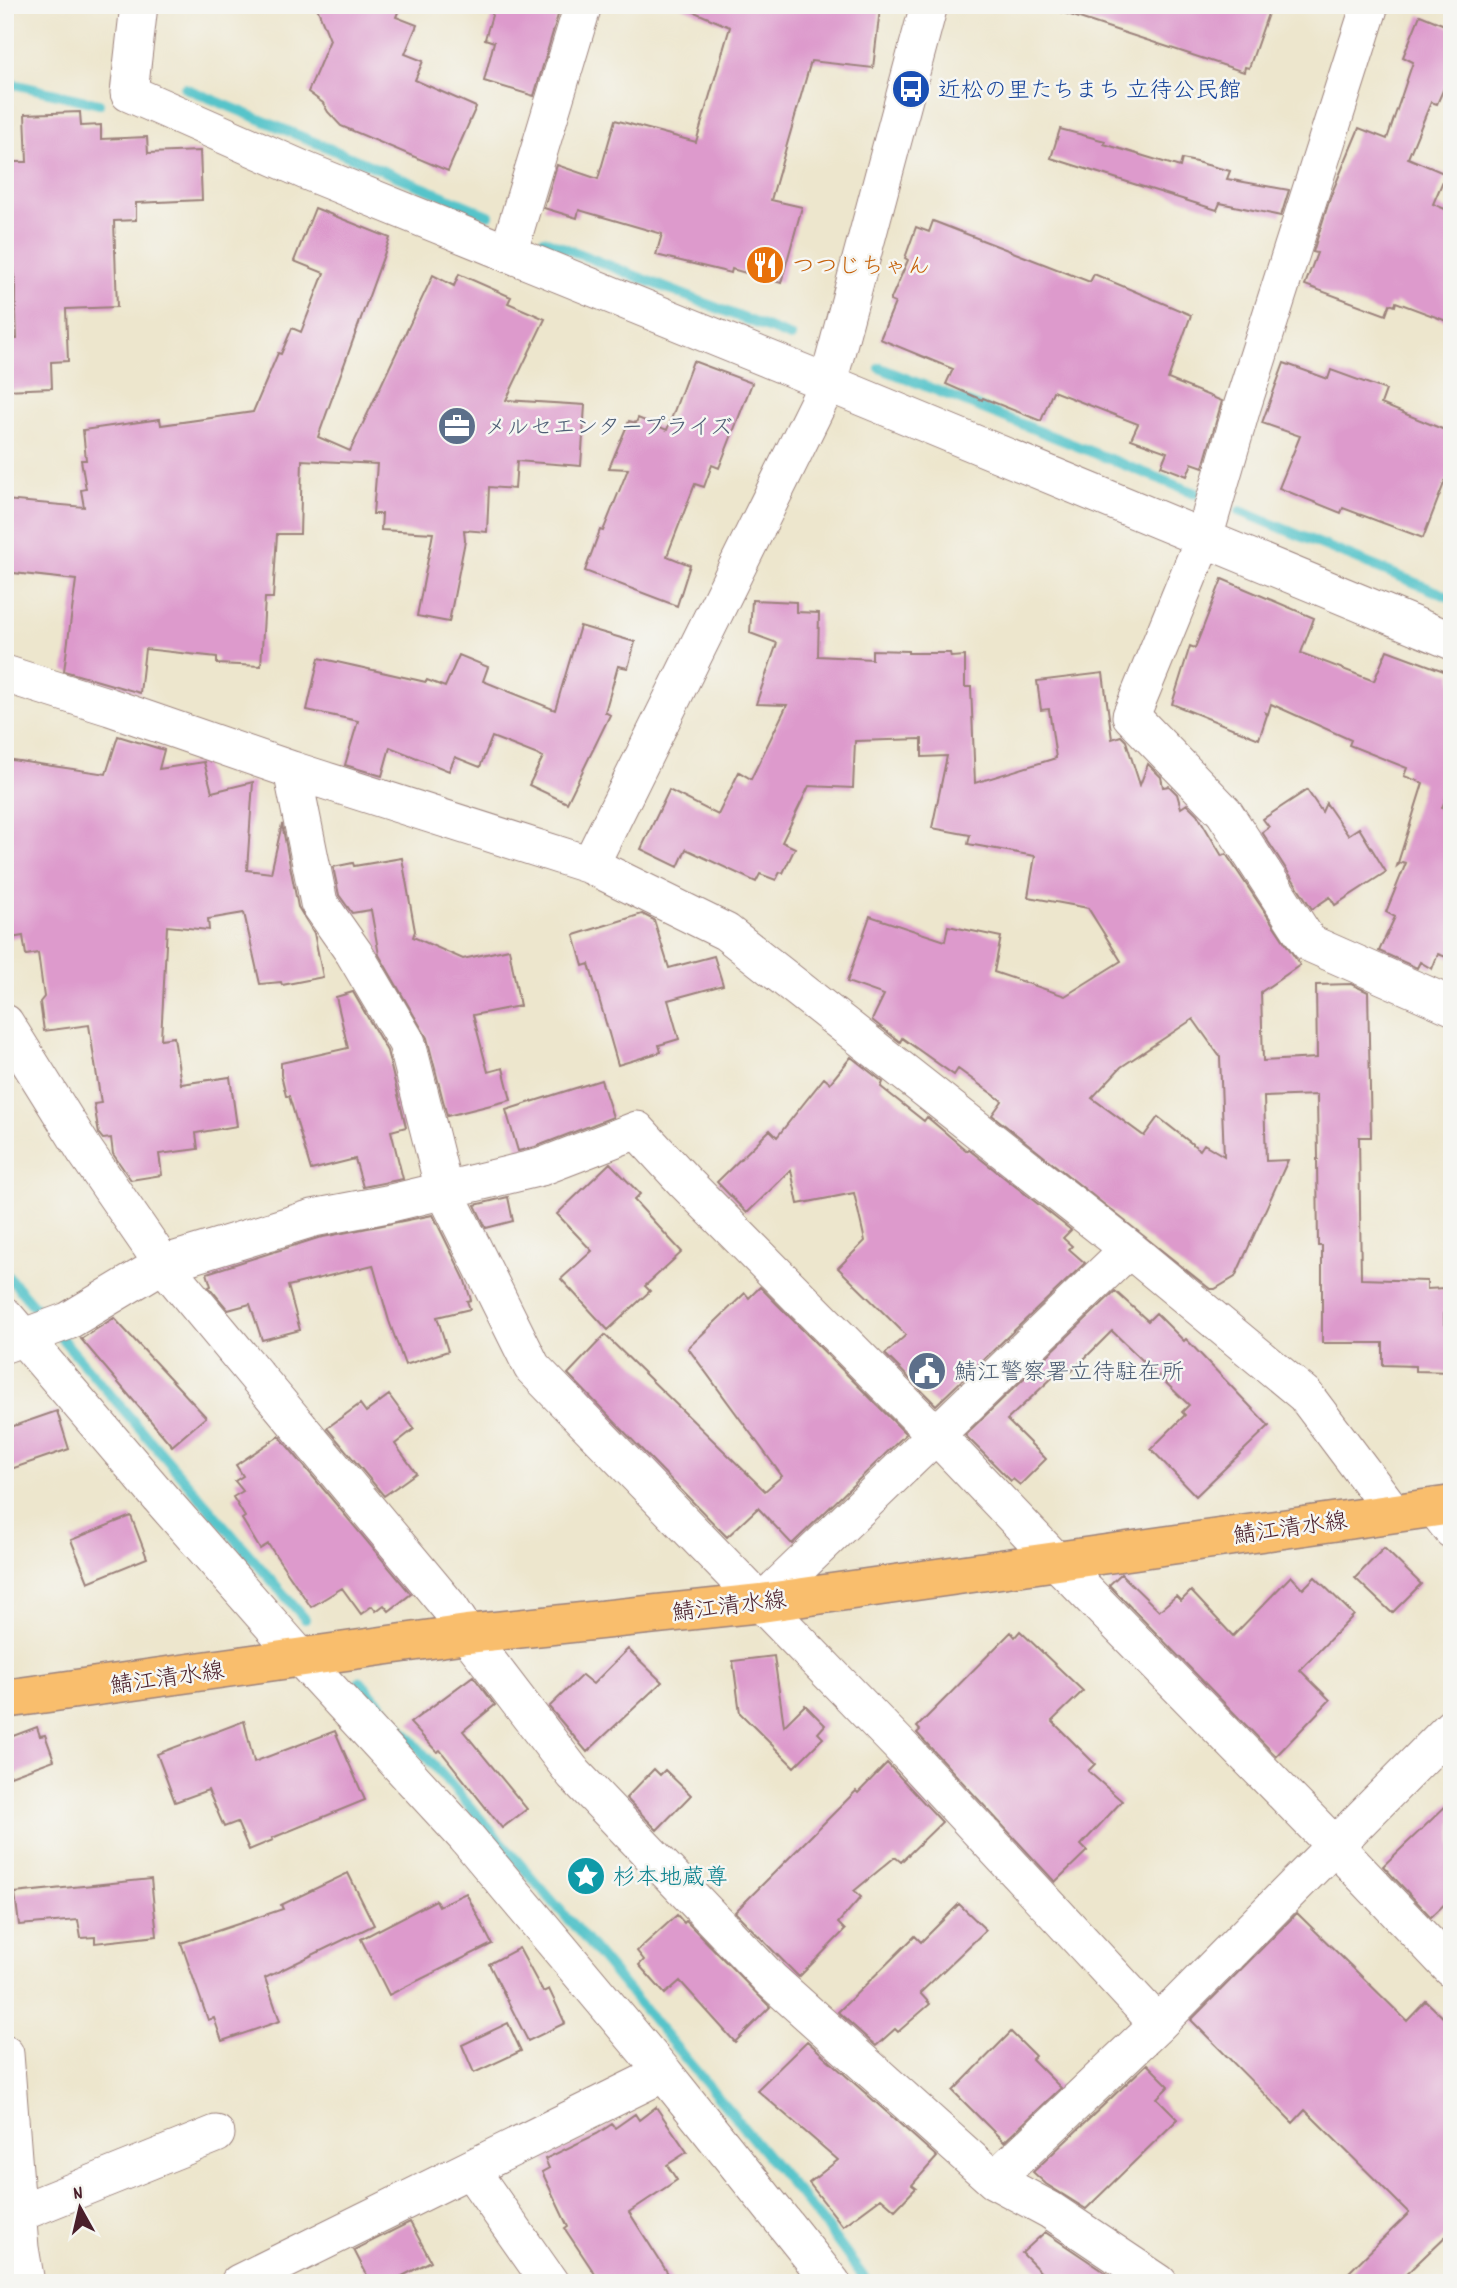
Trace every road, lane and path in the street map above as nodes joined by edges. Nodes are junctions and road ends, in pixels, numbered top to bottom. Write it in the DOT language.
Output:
graph roads {
  1 [pos="139,5"];
  2 [pos="583,5"];
  3 [pos="929,5"];
  4 [pos="1370,5"];
  5 [pos="508,254"];
  6 [pos="828,383"];
  7 [pos="1204,538"];
  8 [pos="1452,641"];
  9 [pos="5,674"];
  10 [pos="292,770"];
  11 [pos="590,865"];
  12 [pos="1452,1006"];
  13 [pos="5,1023"];
  14 [pos="444,1190"];
  15 [pos="1129,1249"];
  16 [pos="163,1264"];
  17 [pos="28,1330"];
  18 [pos="935,1434"];
  19 [pos="1393,1512"];
  20 [pos="1446,1514"];
  21 [pos="1057,1562"];
  22 [pos="761,1602"];
  23 [pos="467,1634"];
  24 [pos="302,1658"];
  25 [pos="5,1699"];
  26 [pos="1452,1727"];
  27 [pos="1335,1846"];
  28 [pos="1452,1969"];
  29 [pos="1158,2024"];
  30 [pos="5,2054"];
  31 [pos="664,2073"];
  32 [pos="216,2134"];
  33 [pos="470,2169"];
  34 [pos="994,2180"];
  35 [pos="18,2214"];
  36 [pos="26,2283"];
  37 [pos="239,2283"];
  38 [pos="550,2283"];
  39 [pos="832,2283"];
  40 [pos="1159,2283"];
  1 -- 5 [label="street"];
  2 -- 5 [label="street"];
  3 -- 6 [label="street"];
  4 -- 7 [label="street"];
  5 -- 6 [label="street"];
  6 -- 7 [label="street"];
  6 -- 11 [label="street"];
  7 -- 8 [label="street"];
  7 -- 12 [label="street"];
  9 -- 10 [label="street"];
  10 -- 11 [label="street"];
  10 -- 14 [label="street"];
  11 -- 15 [label="street"];
  13 -- 16 [label="street"];
  14 -- 16 [label="street"];
  14 -- 18 [label="street"];
  14 -- 22 [label="street"];
  15 -- 18 [label="street"];
  15 -- 19 [label="street"];
  16 -- 17 [label="street"];
  16 -- 23 [label="street"];
  17 -- 24 [label="street"];
  18 -- 21 [label="street"];
  18 -- 22 [label="street"];
  19 -- 20 [label="main road, 鯖江清水線"];
  19 -- 21 [label="main road, 鯖江清水線"];
  21 -- 22 [label="main road, 鯖江清水線"];
  21 -- 27 [label="street"];
  22 -- 23 [label="main road, 鯖江清水線"];
  22 -- 29 [label="street"];
  23 -- 24 [label="main road, 鯖江清水線"];
  23 -- 34 [label="street"];
  24 -- 25 [label="main road, 鯖江清水線"];
  24 -- 31 [label="street"];
  26 -- 27 [label="street"];
  27 -- 28 [label="street"];
  27 -- 29 [label="street"];
  29 -- 34 [label="street"];
  30 -- 35 [label="street"];
  31 -- 33 [label="street"];
  31 -- 39 [label="street"];
  32 -- 35 [label="street"];
  33 -- 37 [label="street"];
  33 -- 38 [label="street"];
  34 -- 40 [label="street"];
  35 -- 36 [label="street"];
}
